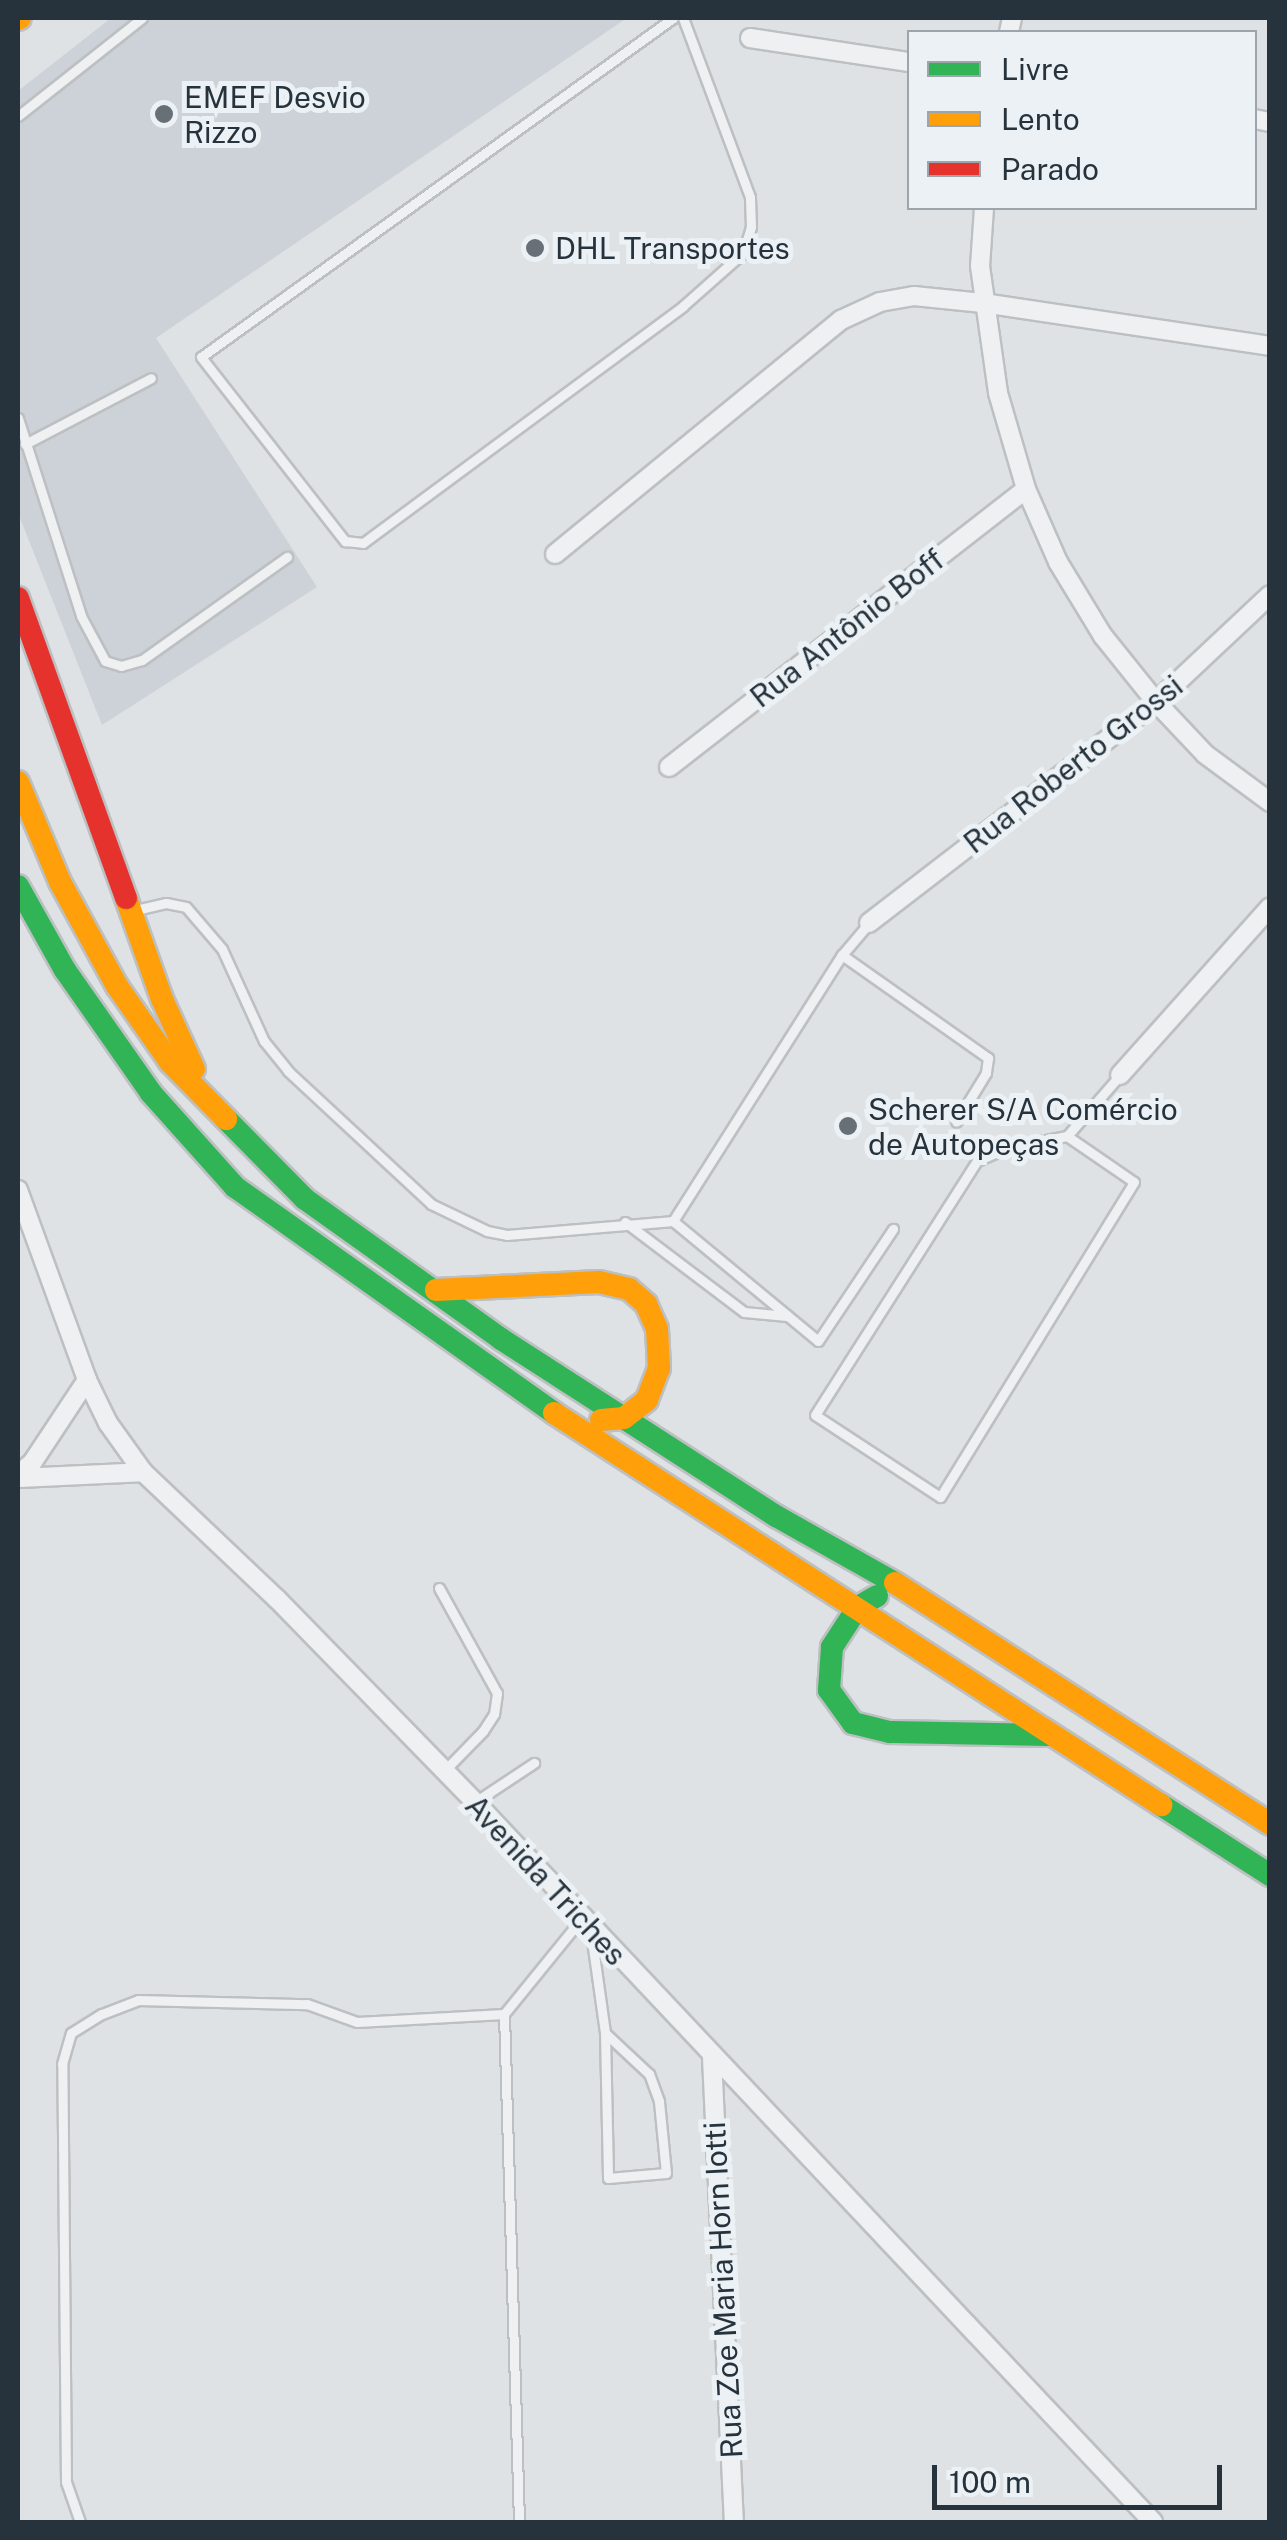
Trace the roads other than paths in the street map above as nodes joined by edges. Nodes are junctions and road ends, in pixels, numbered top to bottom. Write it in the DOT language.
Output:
graph roads {
  1 [pos="142,18"];
  2 [pos="673,18"];
  3 [pos="682,18"];
  4 [pos="750,38"];
  5 [pos="907,62"];
  6 [pos="18,116"];
  7 [pos="984,210"];
  8 [pos="983,303"];
  9 [pos="1270,346"];
  10 [pos="151,378"];
  11 [pos="18,418"];
  12 [pos="25,444"];
  13 [pos="1026,489"];
  14 [pos="554,554"];
  15 [pos="288,557"];
  16 [pos="1270,595"];
  17 [pos="18,598"];
  18 [pos="1156,702"];
  19 [pos="669,767"];
  20 [pos="18,782"];
  21 [pos="1270,802"];
  22 [pos="18,886"];
  23 [pos="1270,907"];
  24 [pos="132,910"];
  25 [pos="869,923"];
  26 [pos="842,955"];
  27 [pos="1120,1075"];
  28 [pos="209,1101"];
  29 [pos="956,1122"];
  30 [pos="1066,1136"];
  31 [pos="18,1190"];
  32 [pos="625,1222"];
  33 [pos="673,1222"];
  34 [pos="893,1229"];
  35 [pos="436,1290"];
  36 [pos="787,1316"];
  37 [pos="87,1380"];
  38 [pos="554,1413"];
  39 [pos="624,1418"];
  40 [pos="142,1472"];
  41 [pos="18,1476"];
  42 [pos="902,1587"];
  43 [pos="439,1588"];
  44 [pos="858,1607"];
  45 [pos="1052,1735"];
  46 [pos="534,1763"];
  47 [pos="444,1771"];
  48 [pos="475,1802"];
  49 [pos="1270,1824"];
  50 [pos="1270,1875"];
  51 [pos="586,1922"];
  52 [pos="504,2014"];
  53 [pos="605,2033"];
  54 [pos="712,2058"];
  55 [pos="80,2522"];
  56 [pos="520,2522"];
  57 [pos="734,2522"];
  58 [pos="1153,2522"];
  1 -- 6 [label="lane"];
  2 -- 3 [label="lane"];
  4 -- 5 [label="street"];
  7 -- 8 [label="street"];
  8 -- 9 [label="street"];
  8 -- 13 [label="street"];
  8 -- 14 [label="street"];
  10 -- 12 [label="lane"];
  11 -- 12 [label="lane"];
  12 -- 15 [label="lane"];
  13 -- 18 [label="street"];
  13 -- 19 [label="street, Rua Antônio Boff"];
  16 -- 18 [label="street, Rua Roberto Grossi"];
  17 -- 24 [label="highway"];
  18 -- 21 [label="street"];
  18 -- 25 [label="street, Rua Roberto Grossi"];
  20 -- 28 [label="highway"];
  22 -- 38 [label="highway"];
  23 -- 27 [label="street"];
  24 -- 28 [label="highway"];
  24 -- 32 [label="lane"];
  25 -- 26 [label="lane"];
  26 -- 29 [label="lane"];
  26 -- 33 [label="lane"];
  27 -- 30 [label="lane"];
  28 -- 35 [label="highway"];
  30 -- 30 [label="lane"];
  31 -- 37 [label="street, Avenida Triches"];
  32 -- 33 [label="lane"];
  32 -- 36 [label="lane"];
  33 -- 36 [label="lane"];
  34 -- 36 [label="lane"];
  35 -- 39 [label="highway"];
  35 -- 39 [label="highway"];
  37 -- 40 [label="street, Avenida Triches"];
  37 -- 41 [label="street"];
  38 -- 39 [label="highway"];
  38 -- 44 [label="highway"];
  39 -- 42 [label="highway"];
  40 -- 41 [label="street"];
  40 -- 47 [label="street, Avenida Triches"];
  42 -- 44 [label="highway"];
  42 -- 49 [label="highway"];
  43 -- 47 [label="lane"];
  44 -- 45 [label="highway"];
  44 -- 45 [label="highway"];
  45 -- 50 [label="highway"];
  46 -- 48 [label="lane"];
  47 -- 48 [label="street, Avenida Triches"];
  48 -- 51 [label="street, Avenida Triches"];
  51 -- 52 [label="lane"];
  51 -- 53 [label="lane"];
  51 -- 54 [label="street, Avenida Triches"];
  52 -- 55 [label="lane"];
  52 -- 56 [label="lane"];
  53 -- 53 [label="lane"];
  54 -- 57 [label="street, Rua Zoe Maria Horn Iotti"];
  54 -- 58 [label="street, Avenida Triches"];
}
